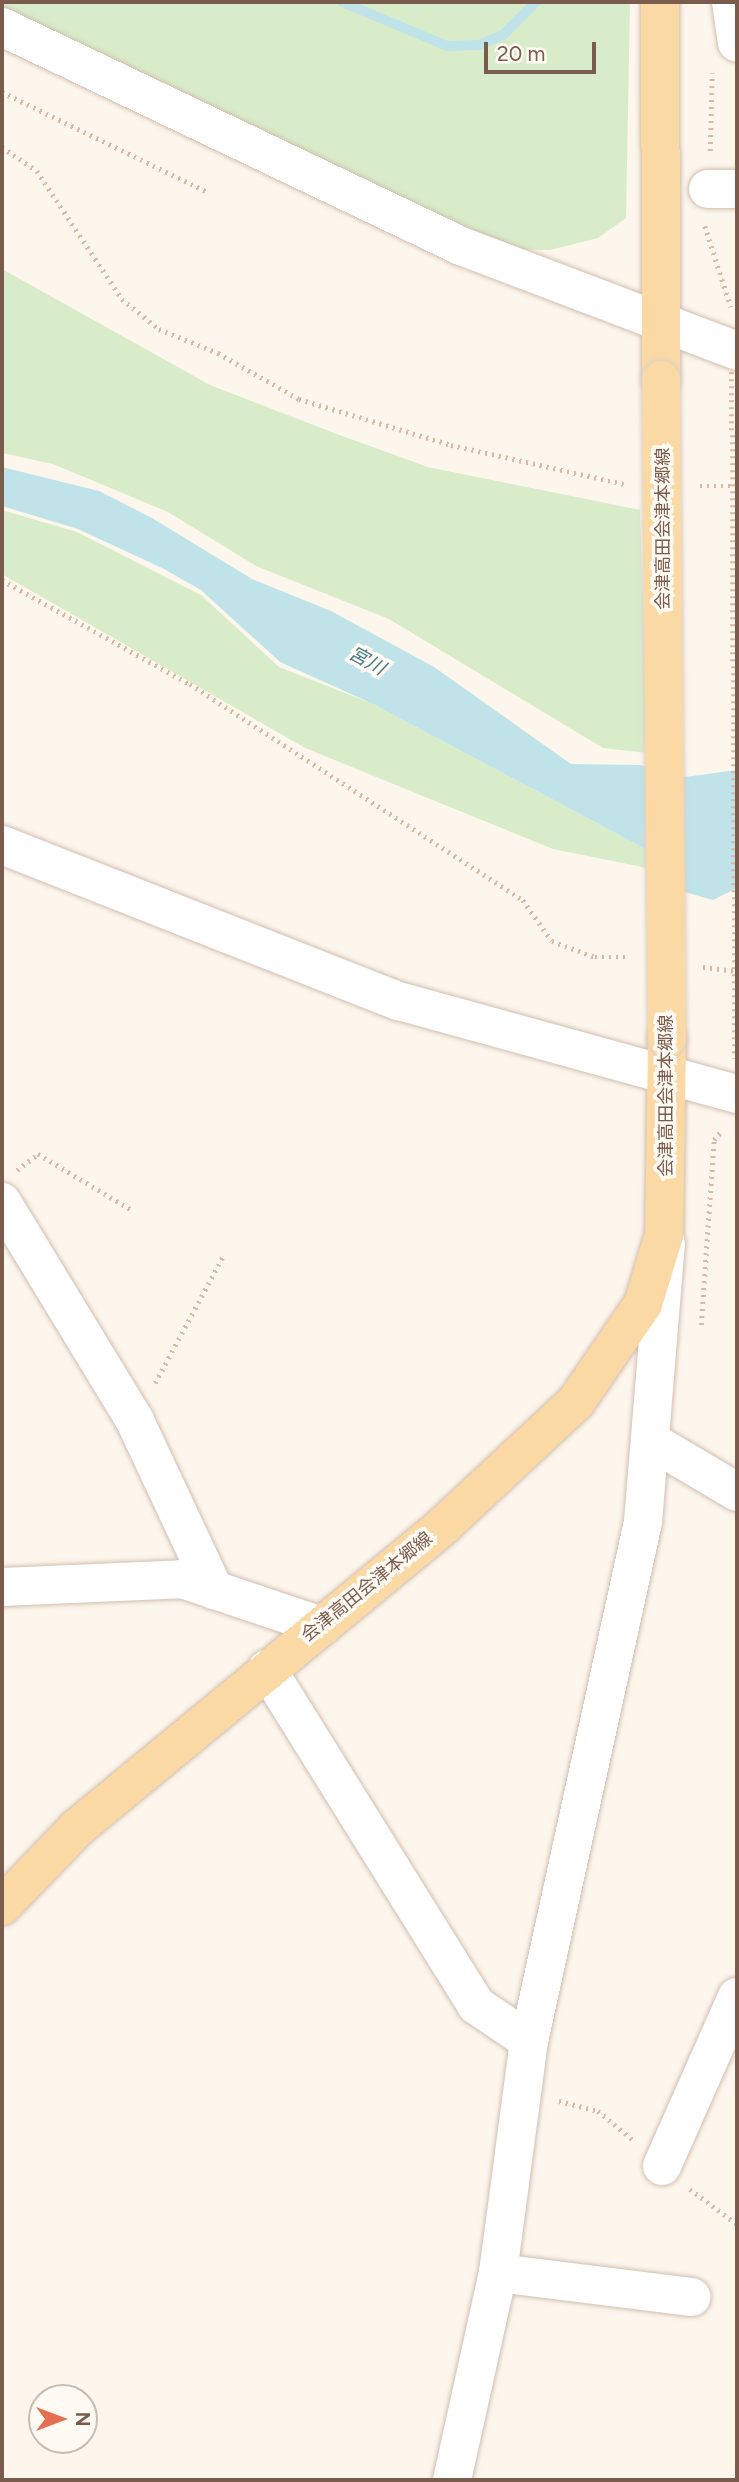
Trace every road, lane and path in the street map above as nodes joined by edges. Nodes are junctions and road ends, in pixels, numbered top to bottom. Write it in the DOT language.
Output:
graph roads {
  1 [pos="660,2"];
  2 [pos="732,2"];
  3 [pos="2,27"];
  4 [pos="737,43"];
  5 [pos="2,92"];
  6 [pos="2,147"];
  7 [pos="206,191"];
  8 [pos="664,321"];
  9 [pos="735,362"];
  10 [pos="632,485"];
  11 [pos="684,486"];
  12 [pos="737,486"];
  13 [pos="2,580"];
  14 [pos="2,845"];
  15 [pos="644,959"];
  16 [pos="697,966"];
  17 [pos="737,971"];
  18 [pos="668,1056"];
  19 [pos="736,1082"];
  20 [pos="667,1132"];
  21 [pos="6,1188"];
  22 [pos="132,1210"];
  23 [pos="223,1256"];
  24 [pos="699,1335"];
  25 [pos="135,1421"];
  26 [pos="652,1441"];
  27 [pos="737,1492"];
  28 [pos="2,1587"];
  29 [pos="214,1590"];
  30 [pos="322,1626"];
  31 [pos="267,1669"];
  32 [pos="2,1906"];
  33 [pos="737,1997"];
  34 [pos="529,2041"];
  35 [pos="662,2166"];
  36 [pos="498,2273"];
  37 [pos="692,2297"];
  38 [pos="452,2480"];
  1 -- 8 [label="main road, 会津高田会津本郷線"];
  2 -- 4 [label="street"];
  3 -- 8 [label="street"];
  5 -- 7 [label="path"];
  6 -- 10 [label="path"];
  8 -- 9 [label="street"];
  8 -- 18 [label="main road, 会津高田会津本郷線, bridge"];
  9 -- 19 [label="path, bridge"];
  11 -- 12 [label="path"];
  13 -- 15 [label="path"];
  14 -- 18 [label="street"];
  16 -- 17 [label="path"];
  18 -- 19 [label="street"];
  18 -- 20 [label="main road, 会津高田会津本郷線"];
  19 -- 24 [label="path"];
  20 -- 26 [label="street"];
  20 -- 30 [label="main road, 会津高田会津本郷線"];
  21 -- 22 [label="path"];
  21 -- 25 [label="street"];
  23 -- 25 [label="path"];
  25 -- 29 [label="street"];
  26 -- 27 [label="street"];
  26 -- 34 [label="street"];
  28 -- 29 [label="street"];
  29 -- 30 [label="street"];
  30 -- 31 [label="main road, 会津高田会津本郷線"];
  31 -- 32 [label="main road, 会津高田会津本郷線"];
  31 -- 34 [label="street"];
  33 -- 35 [label="street"];
  34 -- 36 [label="street"];
  36 -- 37 [label="street"];
  36 -- 38 [label="street"];
}
